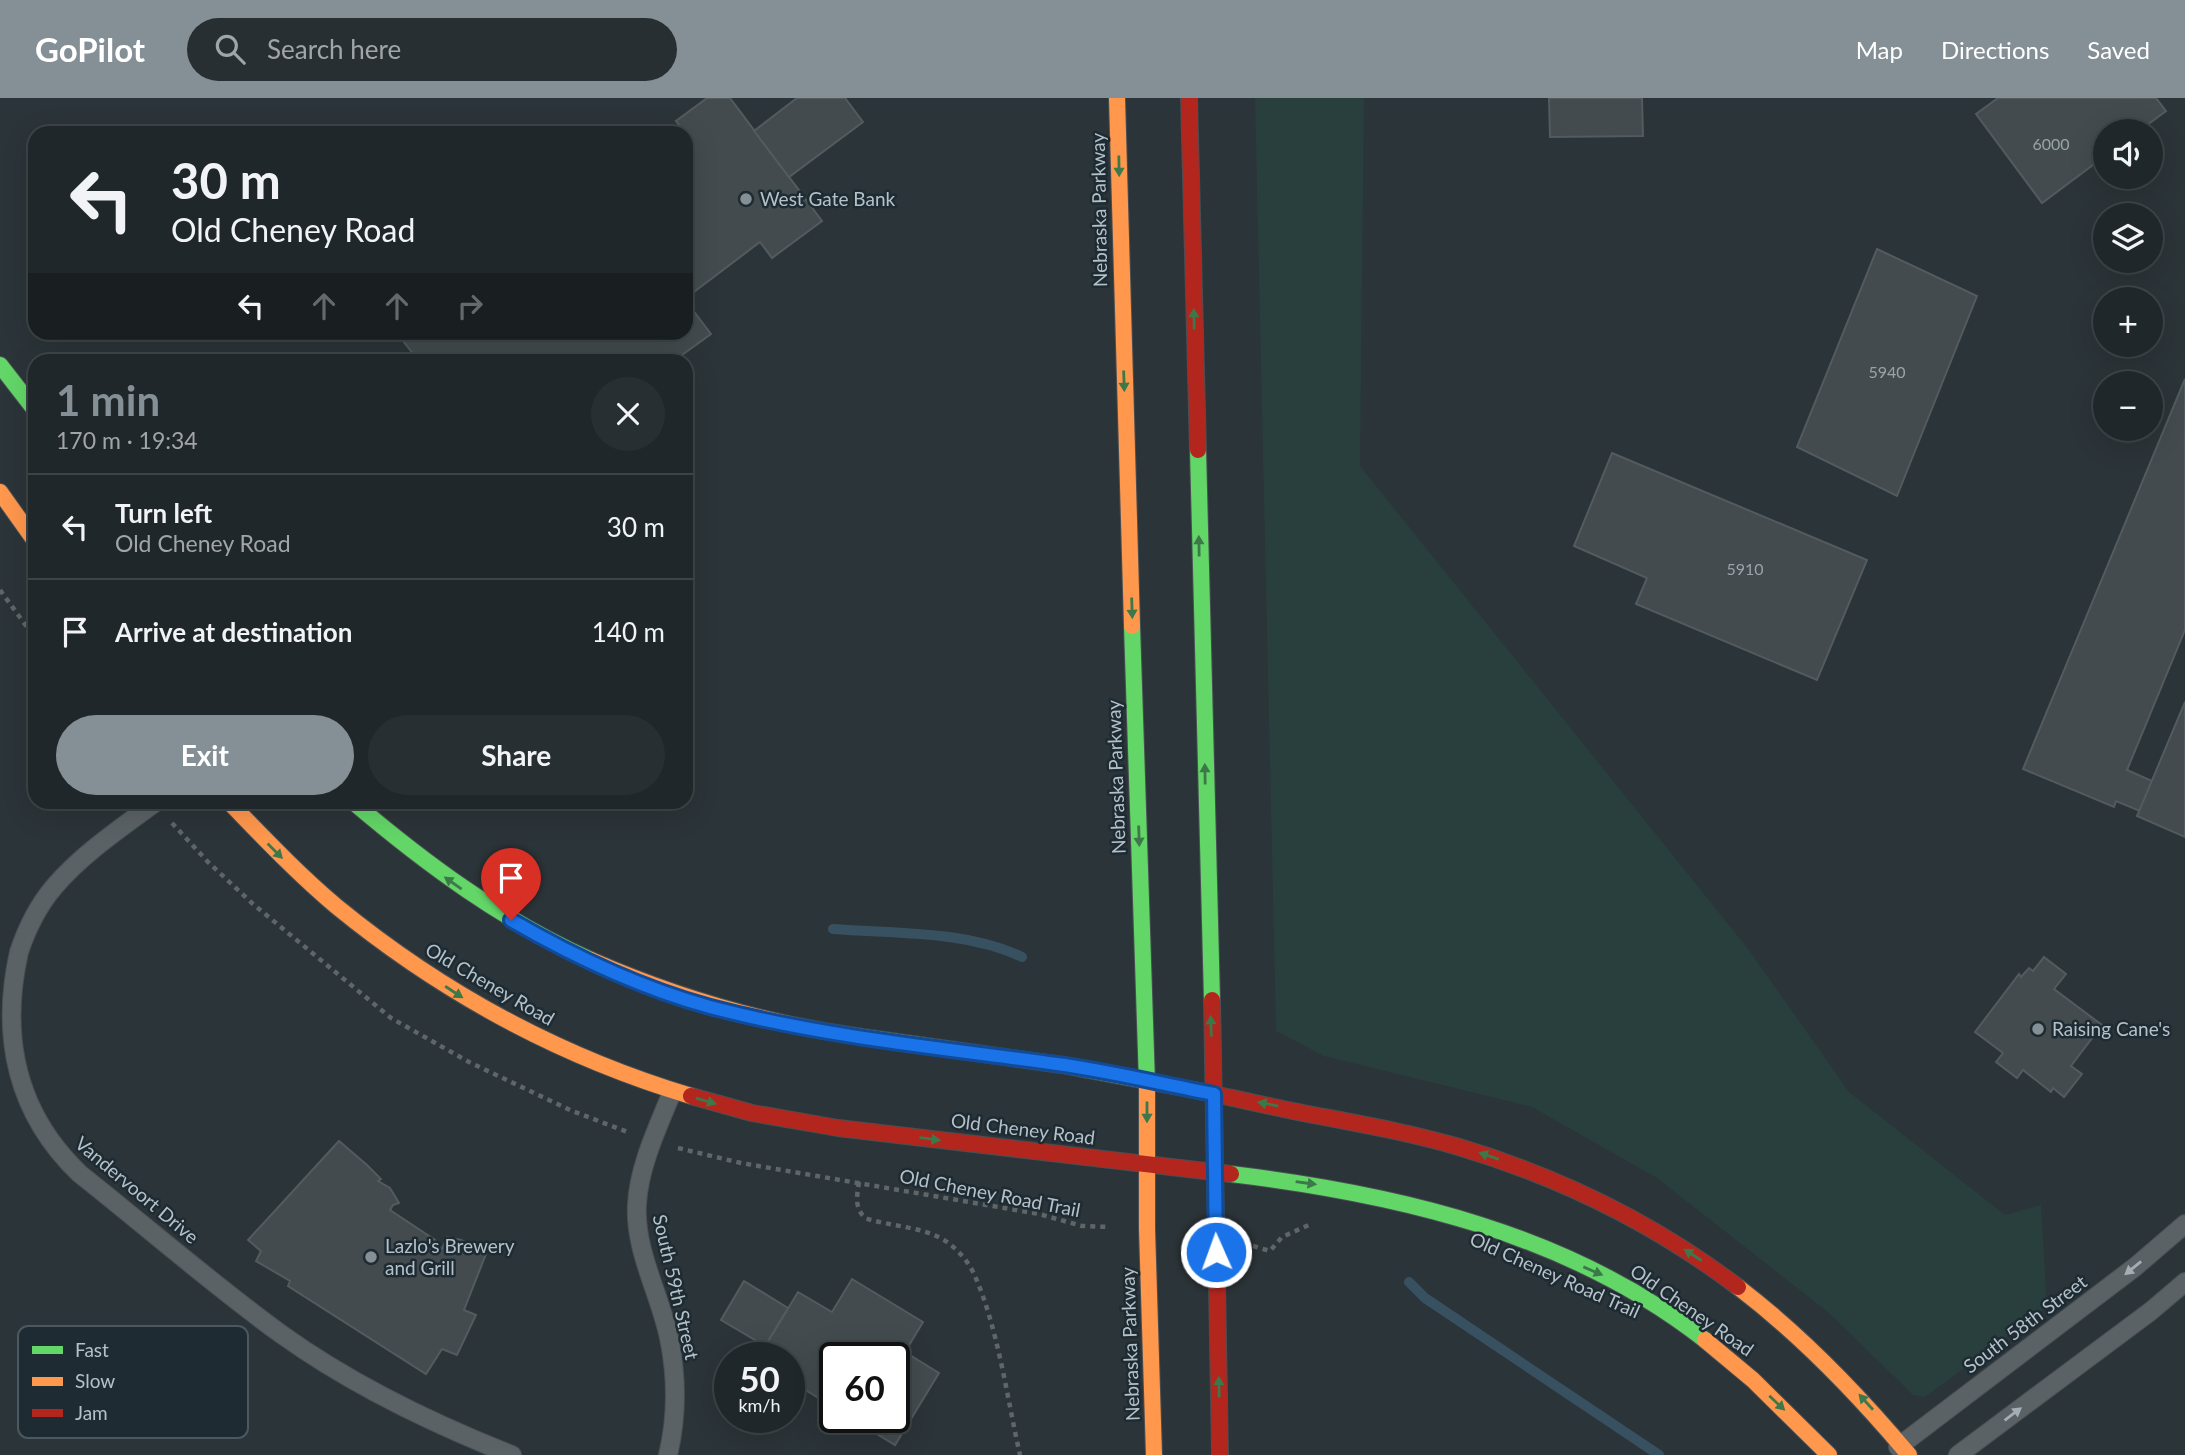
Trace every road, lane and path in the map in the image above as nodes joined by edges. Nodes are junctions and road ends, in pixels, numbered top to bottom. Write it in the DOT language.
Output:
graph roads {
  1 [pos="1117,98"];
  2 [pos="1189,98"];
  3 [pos="0,365"];
  4 [pos="28,401"];
  5 [pos="0,492"];
  6 [pos="28,531"];
  7 [pos="0,590"];
  8 [pos="28,628"];
  9 [pos="147,809"];
  10 [pos="236,809"];
  11 [pos="361,809"];
  12 [pos="1147,1081"];
  13 [pos="672,1092"];
  14 [pos="1214,1094"];
  15 [pos="1147,1165"];
  16 [pos="1214,1170"];
  17 [pos="1322,1221"];
  18 [pos="2185,1224"];
  19 [pos="1147,1229"];
  20 [pos="1216,1237"];
  21 [pos="2185,1282"];
  22 [pos="1900,1451"];
  23 [pos="512,1455"];
  24 [pos="668,1455"];
  25 [pos="1020,1455"];
  26 [pos="1154,1455"];
  27 [pos="1220,1455"];
  28 [pos="1829,1455"];
  29 [pos="1958,1455"];
  1 -- 12 [label="main road, Nebraska Parkway, one-way"];
  14 -- 2 [label="main road, one-way"];
  3 -- 4 [label="main road"];
  5 -- 6 [label="main road"];
  7 -- 8 [label="path"];
  9 -- 23 [label="lane, Vandervoort Drive"];
  10 -- 13 [label="main road, Old Cheney Road, one-way"];
  12 -- 11 [label="main road, one-way"];
  12 -- 14 [label="main road"];
  12 -- 15 [label="main road, Nebraska Parkway, one-way"];
  13 -- 15 [label="main road, Old Cheney Road, one-way"];
  13 -- 24 [label="lane, South 59th Street"];
  14 -- 16 [label="main road"];
  22 -- 14 [label="main road, one-way"];
  15 -- 16 [label="main road, Old Cheney Road"];
  15 -- 19 [label="main road, Nebraska Parkway"];
  16 -- 20 [label="main road"];
  16 -- 28 [label="main road, Old Cheney Road, one-way"];
  17 -- 20 [label="path"];
  18 -- 22 [label="lane, South 58th Street, one-way"];
  19 -- 25 [label="path, Old Cheney Road Trail"];
  19 -- 26 [label="main road, Nebraska Parkway"];
  27 -- 20 [label="main road, one-way"];
  29 -- 21 [label="lane, one-way"];
}
